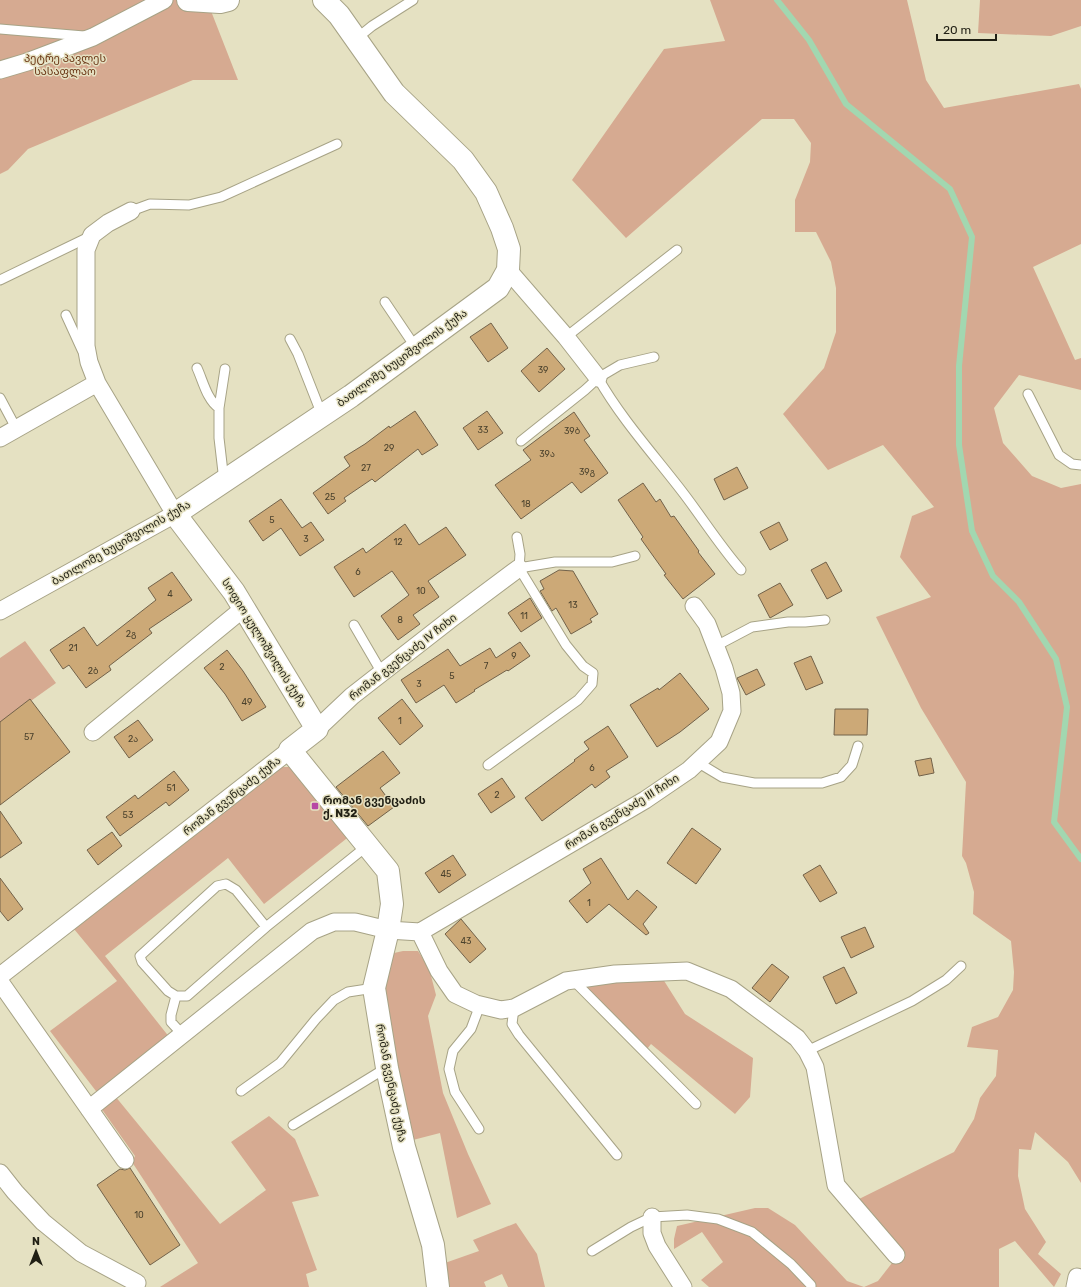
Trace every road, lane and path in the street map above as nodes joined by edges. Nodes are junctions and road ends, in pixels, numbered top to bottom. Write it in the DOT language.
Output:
graph roads {
  1 [pos="164,0"];
  2 [pos="188,0"];
  3 [pos="228,0"];
  4 [pos="324,0"];
  5 [pos="413,0"];
  6 [pos="0,29"];
  7 [pos="93,37"];
  8 [pos="356,39"];
  9 [pos="0,70"];
  10 [pos="337,144"];
  11 [pos="131,211"];
  12 [pos="92,235"];
  13 [pos="677,250"];
  14 [pos="508,270"];
  15 [pos="0,280"];
  16 [pos="385,302"];
  17 [pos="66,315"];
  18 [pos="566,337"];
  19 [pos="290,339"];
  20 [pos="416,348"];
  21 [pos="654,357"];
  22 [pos="88,362"];
  23 [pos="197,368"];
  24 [pos="225,369"];
  25 [pos="598,378"];
  26 [pos="97,383"];
  27 [pos="1028,394"];
  28 [pos="0,398"];
  29 [pos="219,408"];
  30 [pos="322,415"];
  31 [pos="16,428"];
  32 [pos="0,438"];
  33 [pos="521,441"];
  34 [pos="1081,465"];
  35 [pos="224,482"];
  36 [pos="175,514"];
  37 [pos="517,537"];
  38 [pos="636,556"];
  39 [pos="518,568"];
  40 [pos="741,570"];
  41 [pos="4,606"];
  42 [pos="694,606"];
  43 [pos="244,608"];
  44 [pos="825,620"];
  45 [pos="354,625"];
  46 [pos="716,646"];
  47 [pos="382,674"];
  48 [pos="317,729"];
  49 [pos="93,732"];
  50 [pos="858,746"];
  51 [pos="290,750"];
  52 [pos="698,762"];
  53 [pos="488,765"];
  54 [pos="367,846"];
  55 [pos="266,927"];
  56 [pos="388,930"];
  57 [pos="420,932"];
  58 [pos="961,966"];
  59 [pos="0,976"];
  60 [pos="573,980"];
  61 [pos="0,982"];
  62 [pos="374,988"];
  63 [pos="176,996"];
  64 [pos="480,1005"];
  65 [pos="514,1008"];
  66 [pos="182,1034"];
  67 [pos="807,1051"];
  68 [pos="387,1068"];
  69 [pos="240,1091"];
  70 [pos="696,1104"];
  71 [pos="89,1109"];
  72 [pos="293,1125"];
  73 [pos="479,1130"];
  74 [pos="617,1155"];
  75 [pos="125,1160"];
  76 [pos="0,1173"];
  77 [pos="652,1217"];
  78 [pos="592,1251"];
  79 [pos="896,1255"];
  80 [pos="137,1283"];
  81 [pos="438,1287"];
  82 [pos="682,1287"];
  83 [pos="811,1287"];
  1 -- 7 [label="street"];
  2 -- 3 [label="street"];
  4 -- 8 [label="street, ბათლომე ხუციშვილის ქუჩა"];
  5 -- 8 [label="lane"];
  6 -- 7 [label="lane"];
  7 -- 9 [label="street"];
  8 -- 14 [label="street, ბათლომე ხუციშვილის ქუჩა"];
  10 -- 11 [label="lane"];
  11 -- 12 [label="street"];
  12 -- 15 [label="lane"];
  12 -- 22 [label="street, სოფიო ყულოშვილის ქუჩა"];
  13 -- 18 [label="lane"];
  14 -- 18 [label="street"];
  14 -- 20 [label="street, ბათლომე ხუციშვილის ქუჩა"];
  16 -- 20 [label="lane"];
  17 -- 22 [label="lane"];
  18 -- 25 [label="street"];
  19 -- 30 [label="lane"];
  20 -- 30 [label="street, ბათლომე ხუციშვილის ქუჩა"];
  21 -- 25 [label="lane"];
  22 -- 26 [label="street, სოფიო ყულოშვილის ქუჩა"];
  23 -- 29 [label="lane"];
  24 -- 29 [label="lane"];
  25 -- 33 [label="lane"];
  25 -- 40 [label="lane"];
  26 -- 31 [label="street"];
  26 -- 36 [label="street, სოფიო ყულოშვილის ქუჩა"];
  27 -- 34 [label="lane"];
  28 -- 31 [label="lane"];
  29 -- 35 [label="lane"];
  30 -- 35 [label="street, ბათლომე ხუციშვილის ქუჩა"];
  31 -- 32 [label="street"];
  35 -- 36 [label="street, ბათლომე ხუციშვილის ქუჩა"];
  36 -- 41 [label="street, ბათლომე ხუციშვილის ქუჩა"];
  36 -- 43 [label="street, სოფიო ყულოშვილის ქუჩა"];
  37 -- 39 [label="lane"];
  38 -- 39 [label="lane"];
  39 -- 47 [label="street, რომან გვენცაძე IV ჩიხი"];
  39 -- 53 [label="lane"];
  42 -- 46 [label="street, რომან გვენცაძე III ჩიხი"];
  43 -- 48 [label="street, სოფიო ყულოშვილის ქუჩა"];
  43 -- 49 [label="street"];
  44 -- 46 [label="lane"];
  45 -- 47 [label="lane"];
  46 -- 52 [label="street, რომან გვენცაძე III ჩიხი"];
  47 -- 48 [label="street, რომან გვენცაძე IV ჩიხი"];
  48 -- 51 [label="street, რომან გვენცაძე IV ჩიხი"];
  50 -- 52 [label="lane"];
  51 -- 54 [label="street, რომან გვენცაძე ქუჩა"];
  51 -- 59 [label="street, რომან გვენცაძე ქუჩა"];
  52 -- 57 [label="street, რომან გვენცაძე III ჩიხი"];
  54 -- 55 [label="lane"];
  54 -- 56 [label="street, რომან გვენცაძე ქუჩა"];
  55 -- 63 [label="lane"];
  55 -- 63 [label="lane"];
  56 -- 57 [label="street"];
  56 -- 62 [label="street, რომან გვენცაძე ქუჩა"];
  56 -- 66 [label="street"];
  57 -- 64 [label="street"];
  58 -- 67 [label="lane"];
  60 -- 65 [label="street"];
  60 -- 67 [label="street"];
  60 -- 70 [label="lane"];
  61 -- 71 [label="street"];
  62 -- 68 [label="street, რომან გვენცაძე ქუჩა"];
  62 -- 69 [label="lane"];
  63 -- 66 [label="lane"];
  64 -- 65 [label="street"];
  64 -- 73 [label="lane"];
  65 -- 74 [label="lane"];
  66 -- 71 [label="street"];
  67 -- 79 [label="street"];
  68 -- 72 [label="lane"];
  68 -- 81 [label="street, რომან გვენცაძე ქუჩა"];
  71 -- 75 [label="street"];
  76 -- 80 [label="street"];
  77 -- 78 [label="lane"];
  77 -- 82 [label="street"];
  77 -- 83 [label="lane"];
}
